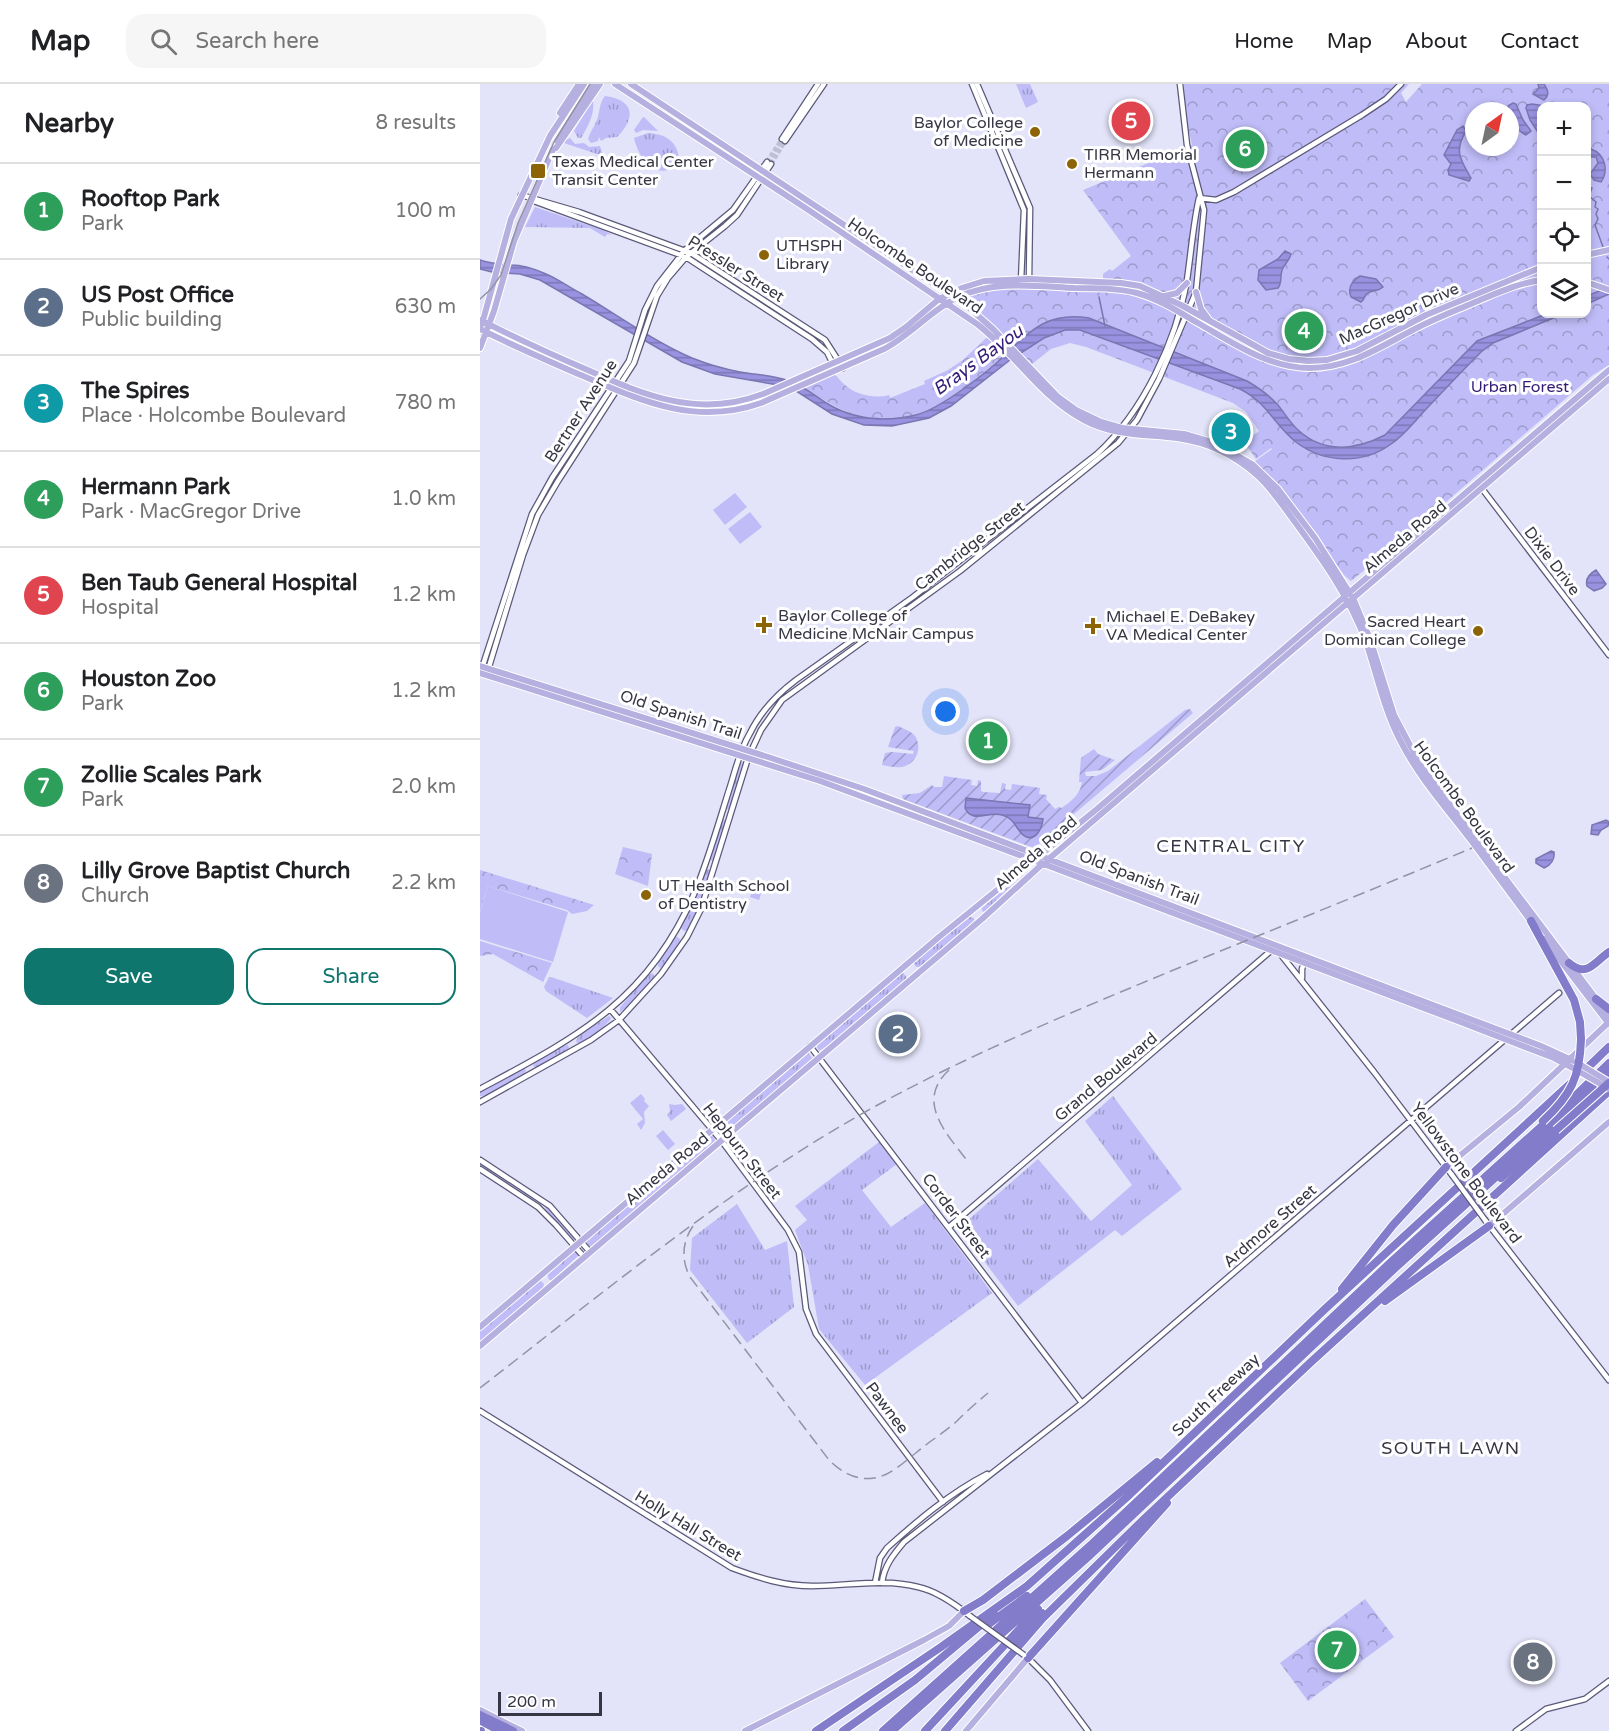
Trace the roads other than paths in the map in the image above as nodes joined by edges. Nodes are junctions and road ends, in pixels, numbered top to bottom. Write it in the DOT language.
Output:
graph roads {
  1 [pos="579,84"];
  2 [pos="584,84"];
  3 [pos="615,84"];
  4 [pos="631,84"];
  5 [pos="819,84"];
  6 [pos="824,84"];
  7 [pos="972,84"];
  8 [pos="977,84"];
  9 [pos="1180,84"];
  10 [pos="1401,84"];
  11 [pos="596,85"];
  12 [pos="694,135"];
  13 [pos="712,137"];
  14 [pos="704,143"];
  15 [pos="769,163"];
  16 [pos="764,171"];
  17 [pos="759,179"];
  18 [pos="525,186"];
  19 [pos="521,195"];
  20 [pos="1199,198"];
  21 [pos="532,199"];
  22 [pos="811,202"];
  23 [pos="807,209"];
  24 [pos="644,238"];
  25 [pos="685,250"];
  26 [pos="1609,250"];
  27 [pos="691,253"];
  28 [pos="1591,254"];
  29 [pos="683,256"];
  30 [pos="1537,269"];
  31 [pos="1519,276"];
  32 [pos="726,278"];
  33 [pos="1537,281"];
  34 [pos="1025,282"];
  35 [pos="1186,283"];
  36 [pos="1591,283"];
  37 [pos="1521,284"];
  38 [pos="1100,285"];
  39 [pos="1609,290"];
  40 [pos="971,292"];
  41 [pos="1196,292"];
  42 [pos="948,294"];
  43 [pos="1162,296"];
  44 [pos="955,298"];
  45 [pos="939,299"];
  46 [pos="946,304"];
  47 [pos="967,306"];
  48 [pos="1180,308"];
  49 [pos="1188,313"];
  50 [pos="481,320"];
  51 [pos="1212,323"];
  52 [pos="489,325"];
  53 [pos="482,330"];
  54 [pos="1000,340"];
  55 [pos="480,348"];
  56 [pos="536,351"];
  57 [pos="1349,358"];
  58 [pos="836,362"];
  59 [pos="840,369"];
  60 [pos="1160,370"];
  61 [pos="1609,370"];
  62 [pos="1609,380"];
  63 [pos="1150,384"];
  64 [pos="617,387"];
  65 [pos="1149,398"];
  66 [pos="655,402"];
  67 [pos="696,404"];
  68 [pos="675,410"];
  69 [pos="597,411"];
  70 [pos="1546,423"];
  71 [pos="1551,429"];
  72 [pos="1124,431"];
  73 [pos="584,441"];
  74 [pos="1477,482"];
  75 [pos="1482,489"];
  76 [pos="1428,525"];
  77 [pos="1433,531"];
  78 [pos="1349,597"];
  79 [pos="1609,655"];
  80 [pos="483,670"];
  81 [pos="777,695"];
  82 [pos="782,700"];
  83 [pos="741,752"];
  84 [pos="750,755"];
  85 [pos="975,835"];
  86 [pos="1041,855"];
  87 [pos="1050,858"];
  88 [pos="1034,860"];
  89 [pos="704,864"];
  90 [pos="1043,864"];
  91 [pos="715,866"];
  92 [pos="1095,880"];
  93 [pos="974,909"];
  94 [pos="1184,914"];
  95 [pos="982,919"];
  96 [pos="1531,921"];
  97 [pos="1276,945"];
  98 [pos="1271,951"];
  99 [pos="1609,952"];
  100 [pos="1280,954"];
  101 [pos="1305,960"];
  102 [pos="1569,963"];
  103 [pos="906,965"];
  104 [pos="652,967"];
  105 [pos="661,974"];
  106 [pos="915,975"];
  107 [pos="1302,980"];
  108 [pos="1559,993"];
  109 [pos="1596,1004"];
  110 [pos="1609,1009"];
  111 [pos="611,1010"];
  112 [pos="1609,1016"];
  113 [pos="1459,1018"];
  114 [pos="619,1020"];
  115 [pos="1609,1023"];
  116 [pos="1598,1032"];
  117 [pos="1512,1034"];
  118 [pos="570,1039"];
  119 [pos="1505,1040"];
  120 [pos="810,1046"];
  121 [pos="1609,1047"];
  122 [pos="575,1049"];
  123 [pos="1580,1049"];
  124 [pos="1551,1053"];
  125 [pos="819,1057"];
  126 [pos="1571,1063"];
  127 [pos="1609,1063"];
  128 [pos="527,1064"];
  129 [pos="1557,1071"];
  130 [pos="1609,1072"];
  131 [pos="532,1074"];
  132 [pos="1609,1082"];
  133 [pos="480,1089"];
  134 [pos="1609,1090"];
  135 [pos="480,1102"];
  136 [pos="1412,1120"];
  137 [pos="1609,1122"];
  138 [pos="712,1130"];
  139 [pos="721,1140"];
  140 [pos="480,1160"];
  141 [pos="1446,1167"];
  142 [pos="480,1169"];
  143 [pos="543,1201"];
  144 [pos="538,1207"];
  145 [pos="1487,1223"];
  146 [pos="949,1227"];
  147 [pos="581,1241"];
  148 [pos="575,1246"];
  149 [pos="590,1252"];
  150 [pos="584,1257"];
  151 [pos="1393,1266"];
  152 [pos="542,1275"];
  153 [pos="550,1286"];
  154 [pos="1325,1309"];
  155 [pos="480,1327"];
  156 [pos="812,1327"];
  157 [pos="1346,1330"];
  158 [pos="480,1346"];
  159 [pos="1607,1373"];
  160 [pos="1609,1380"];
  161 [pos="1082,1403"];
  162 [pos="480,1411"];
  163 [pos="1207,1420"];
  164 [pos="992,1472"];
  165 [pos="1186,1479"];
  166 [pos="943,1502"];
  167 [pos="899,1537"];
  168 [pos="903,1543"];
  169 [pos="1093,1543"];
  170 [pos="1100,1562"];
  171 [pos="1060,1582"];
  172 [pos="875,1583"];
  173 [pos="882,1583"];
  174 [pos="1027,1586"];
  175 [pos="967,1613"];
  176 [pos="969,1636"];
  177 [pos="1026,1657"];
  178 [pos="1609,1681"];
  179 [pos="965,1687"];
  180 [pos="480,1710"];
  181 [pos="480,1715"];
  182 [pos="480,1721"];
  183 [pos="845,1730"];
  184 [pos="491,1731"];
  185 [pos="500,1731"];
  186 [pos="513,1731"];
  187 [pos="522,1731"];
  188 [pos="745,1731"];
  189 [pos="816,1731"];
  190 [pos="883,1731"];
  191 [pos="892,1731"];
  192 [pos="925,1731"];
  193 [pos="945,1731"];
  194 [pos="966,1731"];
  195 [pos="1088,1731"];
  196 [pos="1516,1731"];
  1 -- 18 [label="main road"];
  2 -- 18 [label="main road"];
  3 -- 12 [label="main road, Holcombe Boulevard"];
  4 -- 13 [label="main road, Holcombe Boulevard"];
  5 -- 6 [label="street"];
  7 -- 34 [label="street"];
  8 -- 34 [label="street"];
  9 -- 20 [label="street, Cambridge Street"];
  10 -- 20 [label="street"];
  11 -- 21 [label="main road"];
  12 -- 13 [label="main road"];
  12 -- 14 [label="main road, Holcombe Boulevard"];
  13 -- 14 [label="main road"];
  13 -- 16 [label="main road, Holcombe Boulevard"];
  14 -- 17 [label="main road, Holcombe Boulevard"];
  15 -- 16 [label="street, Bertner Avenue"];
  16 -- 17 [label="street, Bertner Avenue"];
  16 -- 22 [label="main road, Holcombe Boulevard"];
  17 -- 23 [label="main road, Holcombe Boulevard"];
  17 -- 25 [label="street, Bertner Avenue"];
  17 -- 27 [label="street, Bertner Avenue"];
  18 -- 19 [label="main road"];
  19 -- 21 [label="street, Pressler Street"];
  19 -- 50 [label="main road"];
  20 -- 35 [label="street, Cambridge Street"];
  20 -- 41 [label="street, Cambridge Street"];
  21 -- 24 [label="street, Pressler Street"];
  21 -- 52 [label="main road"];
  22 -- 23 [label="main road"];
  22 -- 42 [label="main road, Holcombe Boulevard"];
  23 -- 45 [label="main road, Holcombe Boulevard"];
  24 -- 25 [label="street, Pressler Street"];
  24 -- 29 [label="street, Pressler Street"];
  25 -- 27 [label="street, Pressler Street"];
  25 -- 29 [label="street, Bertner Avenue"];
  26 -- 28 [label="main road"];
  27 -- 29 [label="street, Bertner Avenue"];
  27 -- 32 [label="street, Pressler Street"];
  29 -- 32 [label="street, Pressler Street"];
  29 -- 64 [label="street, Bertner Avenue"];
  30 -- 31 [label="main road, MacGregor Drive"];
  31 -- 37 [label="main road"];
  31 -- 57 [label="main road, MacGregor Drive"];
  32 -- 58 [label="street, Pressler Street"];
  33 -- 37 [label="main road, MacGregor Drive"];
  34 -- 38 [label="main road"];
  34 -- 40 [label="main road"];
  34 -- 42 [label="main road"];
  35 -- 43 [label="main road"];
  35 -- 48 [label="street, Cambridge Street"];
  36 -- 39 [label="main road"];
  37 -- 57 [label="main road, MacGregor Drive"];
  38 -- 43 [label="main road, MacGregor Drive"];
  38 -- 48 [label="main road, MacGregor Drive"];
  40 -- 44 [label="main road"];
  40 -- 47 [label="main road"];
  41 -- 49 [label="street, Cambridge Street"];
  41 -- 51 [label="main road"];
  42 -- 44 [label="main road, Holcombe Boulevard"];
  42 -- 45 [label="main road"];
  43 -- 48 [label="main road, MacGregor Drive"];
  44 -- 46 [label="main road"];
  44 -- 47 [label="main road, Holcombe Boulevard"];
  45 -- 46 [label="main road, Holcombe Boulevard"];
  45 -- 58 [label="main road"];
  46 -- 54 [label="main road, Holcombe Boulevard"];
  46 -- 59 [label="main road"];
  47 -- 54 [label="main road, Holcombe Boulevard"];
  48 -- 49 [label="main road, MacGregor Drive"];
  48 -- 60 [label="street, Cambridge Street"];
  49 -- 51 [label="main road, MacGregor Drive"];
  49 -- 57 [label="main road, MacGregor Drive"];
  49 -- 60 [label="street, Cambridge Street"];
  50 -- 52 [label="main road"];
  50 -- 53 [label="main road"];
  51 -- 57 [label="main road, MacGregor Drive"];
  52 -- 53 [label="main road"];
  52 -- 56 [label="main road"];
  53 -- 55 [label="main road"];
  53 -- 56 [label="main road"];
  54 -- 72 [label="main road, Holcombe Boulevard"];
  56 -- 64 [label="main road"];
  58 -- 59 [label="street, Pressler Street"];
  58 -- 67 [label="main road"];
  59 -- 68 [label="main road"];
  60 -- 63 [label="street, Cambridge Street"];
  60 -- 65 [label="street, Cambridge Street"];
  61 -- 70 [label="main road, Almeda Road"];
  62 -- 71 [label="main road, Almeda Road"];
  63 -- 65 [label="street"];
  63 -- 72 [label="street, Cambridge Street"];
  64 -- 66 [label="main road"];
  64 -- 69 [label="street, Bertner Avenue"];
  64 -- 73 [label="street, Bertner Avenue"];
  65 -- 72 [label="street, Cambridge Street"];
  66 -- 67 [label="main road"];
  66 -- 68 [label="main road"];
  67 -- 68 [label="main road"];
  69 -- 73 [label="street"];
  69 -- 80 [label="street, Bertner Avenue"];
  70 -- 71 [label="main road"];
  70 -- 74 [label="main road, Almeda Road"];
  71 -- 75 [label="main road, Almeda Road"];
  72 -- 78 [label="main road, Holcombe Boulevard"];
  72 -- 81 [label="street, Cambridge Street"];
  72 -- 82 [label="street, Cambridge Street"];
  73 -- 80 [label="street, Bertner Avenue"];
  74 -- 75 [label="street, Dixie Drive"];
  74 -- 76 [label="main road, Almeda Road"];
  75 -- 77 [label="main road, Almeda Road"];
  75 -- 79 [label="street, Dixie Drive"];
  76 -- 77 [label="main road"];
  76 -- 78 [label="main road, Almeda Road"];
  77 -- 78 [label="main road, Almeda Road"];
  78 -- 86 [label="main road, Almeda Road"];
  78 -- 87 [label="main road, Almeda Road"];
  78 -- 96 [label="main road, Holcombe Boulevard"];
  78 -- 102 [label="main road, Holcombe Boulevard"];
  80 -- 83 [label="main road, Old Spanish Trail"];
  81 -- 82 [label="street"];
  81 -- 83 [label="street, Cambridge Street"];
  82 -- 84 [label="street, Cambridge Street"];
  83 -- 84 [label="main road, Old Spanish Trail"];
  83 -- 89 [label="street, Cambridge Street"];
  84 -- 85 [label="main road, Old Spanish Trail"];
  84 -- 91 [label="street, Cambridge Street"];
  85 -- 86 [label="main road, Old Spanish Trail"];
  85 -- 88 [label="main road, Old Spanish Trail"];
  86 -- 87 [label="main road, Old Spanish Trail"];
  86 -- 88 [label="main road, Almeda Road"];
  87 -- 90 [label="main road, Almeda Road"];
  87 -- 92 [label="main road, Old Spanish Trail"];
  88 -- 90 [label="main road, Old Spanish Trail"];
  88 -- 93 [label="main road, Almeda Road"];
  89 -- 91 [label="street"];
  89 -- 104 [label="street, Cambridge Street"];
  90 -- 92 [label="main road, Old Spanish Trail"];
  90 -- 95 [label="main road, Almeda Road"];
  91 -- 105 [label="street, Cambridge Street"];
  92 -- 94 [label="main road, Old Spanish Trail"];
  93 -- 95 [label="main road"];
  93 -- 103 [label="main road, Almeda Road"];
  94 -- 97 [label="main road, Old Spanish Trail"];
  94 -- 98 [label="main road, Old Spanish Trail"];
  95 -- 106 [label="main road, Almeda Road"];
  96 -- 109 [label="main road, Holcombe Boulevard"];
  96 -- 151 [label="highway, bridge"];
  97 -- 98 [label="street, Grand Boulevard"];
  97 -- 101 [label="main road, Old Spanish Trail"];
  98 -- 100 [label="main road, Old Spanish Trail"];
  98 -- 146 [label="street, Grand Boulevard"];
  99 -- 102 [label="highway"];
  100 -- 101 [label="main road, Old Spanish Trail"];
  100 -- 107 [label="street, Yellowstone Boulevard"];
  101 -- 107 [label="street"];
  101 -- 113 [label="main road, Old Spanish Trail"];
  102 -- 109 [label="main road, Holcombe Boulevard"];
  103 -- 106 [label="main road"];
  103 -- 120 [label="main road, Almeda Road"];
  104 -- 105 [label="street"];
  104 -- 111 [label="street, Cambridge Street"];
  105 -- 114 [label="street, Cambridge Street"];
  106 -- 125 [label="main road, Almeda Road"];
  107 -- 136 [label="street, Yellowstone Boulevard"];
  108 -- 117 [label="street, Ardmore Street"];
  109 -- 110 [label="highway"];
  109 -- 112 [label="main road, Holcombe Boulevard"];
  109 -- 115 [label="main road, Holcombe Boulevard"];
  109 -- 116 [label="main road"];
  111 -- 114 [label="street, Hepburn Street"];
  111 -- 118 [label="street, Cambridge Street"];
  113 -- 117 [label="main road, Old Spanish Trail"];
  113 -- 119 [label="main road, Old Spanish Trail"];
  114 -- 122 [label="street, Cambridge Street"];
  114 -- 138 [label="street, Hepburn Street"];
  115 -- 116 [label="main road"];
  116 -- 123 [label="main road"];
  117 -- 119 [label="street, Ardmore Street"];
  117 -- 124 [label="main road, Old Spanish Trail"];
  118 -- 122 [label="street"];
  118 -- 128 [label="street, Cambridge Street"];
  119 -- 124 [label="main road, Old Spanish Trail"];
  119 -- 136 [label="street, Ardmore Street"];
  120 -- 125 [label="street, Corder Street"];
  120 -- 138 [label="main road, Almeda Road"];
  121 -- 154 [label="highway, South Freeway"];
  122 -- 131 [label="street, Cambridge Street"];
  123 -- 124 [label="main road"];
  123 -- 126 [label="main road"];
  124 -- 126 [label="main road, Old Spanish Trail"];
  124 -- 129 [label="main road"];
  125 -- 139 [label="main road, Almeda Road"];
  125 -- 146 [label="street, Corder Street"];
  126 -- 129 [label="main road"];
  126 -- 132 [label="main road, Old Spanish Trail, bridge"];
  126 -- 134 [label="main road, Old Spanish Trail, bridge"];
  127 -- 151 [label="highway"];
  128 -- 131 [label="street"];
  128 -- 133 [label="street, Cambridge Street"];
  129 -- 141 [label="main road"];
  130 -- 151 [label="highway"];
  131 -- 135 [label="street, Cambridge Street"];
  132 -- 151 [label="highway, bridge"];
  134 -- 157 [label="highway"];
  136 -- 141 [label="street, Yellowstone Boulevard"];
  136 -- 161 [label="street, Ardmore Street"];
  137 -- 145 [label="main road"];
  138 -- 139 [label="street, Hepburn Street"];
  138 -- 147 [label="main road, Almeda Road"];
  139 -- 149 [label="main road, Almeda Road"];
  139 -- 156 [label="street, Hepburn Street"];
  140 -- 143 [label="street"];
  141 -- 145 [label="street, Yellowstone Boulevard, bridge"];
  141 -- 154 [label="highway"];
  142 -- 144 [label="street"];
  143 -- 144 [label="street"];
  143 -- 147 [label="street"];
  144 -- 148 [label="street"];
  145 -- 157 [label="highway"];
  145 -- 159 [label="street, Yellowstone Boulevard"];
  146 -- 161 [label="street, Corder Street"];
  147 -- 148 [label="main road, Almeda Road"];
  147 -- 149 [label="street"];
  148 -- 150 [label="street"];
  148 -- 152 [label="main road, Almeda Road"];
  149 -- 150 [label="main road, Almeda Road"];
  150 -- 153 [label="main road, Almeda Road"];
  151 -- 169 [label="highway"];
  151 -- 171 [label="highway"];
  152 -- 153 [label="main road"];
  152 -- 155 [label="main road, Almeda Road"];
  153 -- 158 [label="main road, Almeda Road"];
  154 -- 163 [label="highway, South Freeway"];
  156 -- 166 [label="street, Pawnee"];
  157 -- 165 [label="highway"];
  159 -- 160 [label="street, Yellowstone Boulevard"];
  161 -- 164 [label="street, Ardmore Street"];
  162 -- 172 [label="street, Holly Hall Street"];
  163 -- 174 [label="highway, South Freeway"];
  163 -- 175 [label="highway"];
  164 -- 166 [label="street, Ardmore Street"];
  164 -- 168 [label="street, Ardmore Street"];
  165 -- 170 [label="highway"];
  165 -- 177 [label="highway"];
  166 -- 167 [label="street, Ardmore Street"];
  167 -- 168 [label="street"];
  167 -- 172 [label="street, Ardmore Street"];
  168 -- 173 [label="street, Ardmore Street"];
  169 -- 176 [label="highway"];
  169 -- 190 [label="highway"];
  170 -- 179 [label="highway"];
  170 -- 193 [label="highway"];
  171 -- 179 [label="highway"];
  171 -- 191 [label="highway"];
  172 -- 173 [label="street, Holly Hall Street"];
  173 -- 175 [label="street, Holly Hall Street"];
  174 -- 176 [label="highway"];
  174 -- 189 [label="highway, South Freeway"];
  175 -- 177 [label="street, Holly Hall Street, bridge"];
  175 -- 188 [label="main road"];
  176 -- 183 [label="highway"];
  177 -- 194 [label="main road"];
  177 -- 195 [label="street, Holly Hall Street"];
  178 -- 196 [label="street"];
  179 -- 192 [label="highway"];
  180 -- 187 [label="main road"];
  181 -- 186 [label="highway"];
  182 -- 184 [label="highway"];
  182 -- 185 [label="highway"];
}
